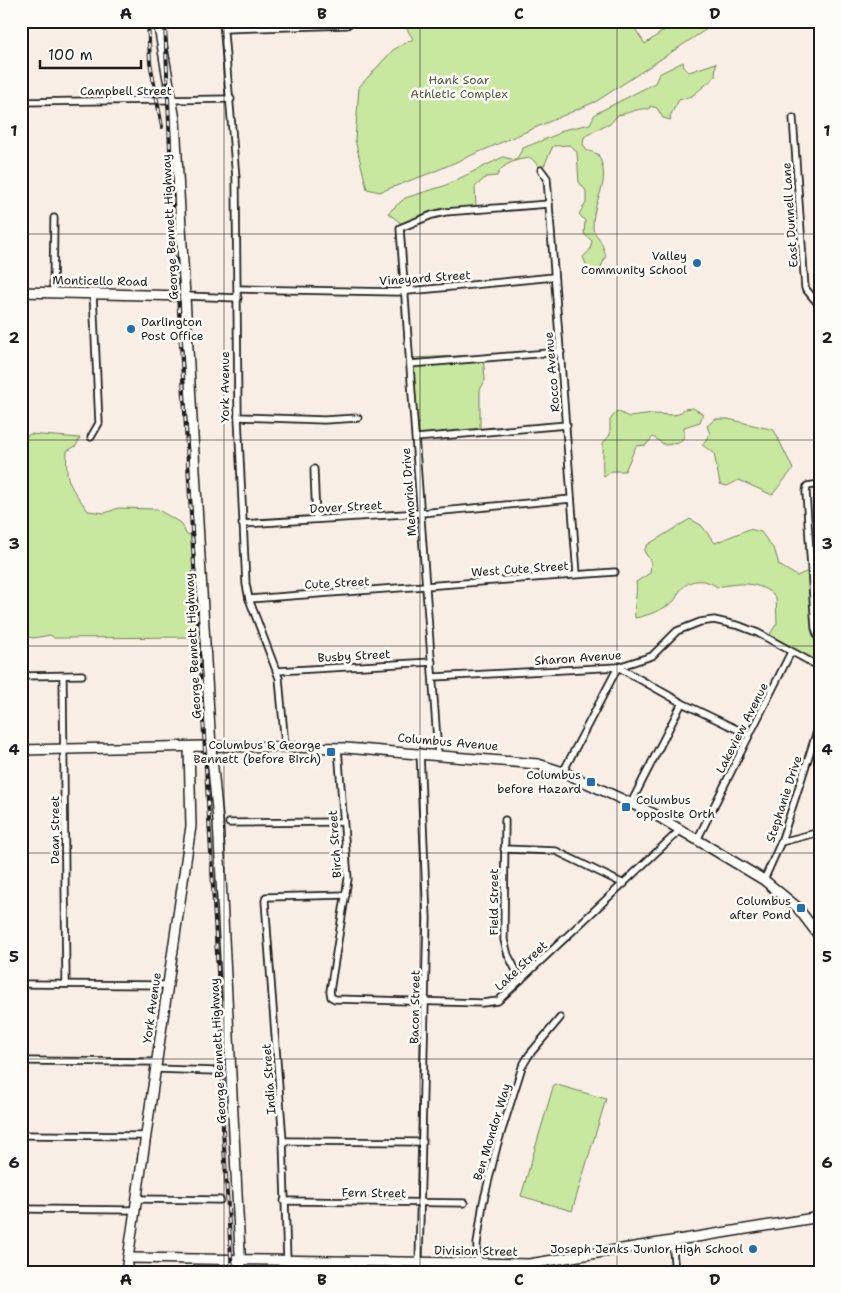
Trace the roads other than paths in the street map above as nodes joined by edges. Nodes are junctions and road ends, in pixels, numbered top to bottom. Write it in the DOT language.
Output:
graph roads {
  1 [pos="158,21"];
  2 [pos="223,21"];
  3 [pos="353,22"];
  4 [pos="224,30"];
  5 [pos="231,99"];
  6 [pos="172,101"];
  7 [pos="21,102"];
  8 [pos="793,118"];
  9 [pos="541,170"];
  10 [pos="549,204"];
  11 [pos="54,218"];
  12 [pos="554,277"];
  13 [pos="238,289"];
  14 [pos="404,290"];
  15 [pos="21,292"];
  16 [pos="53,293"];
  17 [pos="94,294"];
  18 [pos="186,296"];
  19 [pos="238,298"];
  20 [pos="818,302"];
  21 [pos="560,352"];
  22 [pos="410,364"];
  23 [pos="238,417"];
  24 [pos="358,418"];
  25 [pos="567,425"];
  26 [pos="91,437"];
  27 [pos="416,438"];
  28 [pos="314,469"];
  29 [pos="820,484"];
  30 [pos="571,499"];
  31 [pos="420,513"];
  32 [pos="316,519"];
  33 [pos="242,524"];
  34 [pos="615,572"];
  35 [pos="577,574"];
  36 [pos="426,586"];
  37 [pos="249,599"];
  38 [pos="820,643"];
  39 [pos="791,652"];
  40 [pos="432,662"];
  41 [pos="618,667"];
  42 [pos="820,667"];
  43 [pos="277,670"];
  44 [pos="82,675"];
  45 [pos="21,676"];
  46 [pos="63,676"];
  47 [pos="434,677"];
  48 [pos="682,703"];
  49 [pos="820,722"];
  50 [pos="749,735"];
  51 [pos="285,746"];
  52 [pos="189,747"];
  53 [pos="211,748"];
  54 [pos="338,748"];
  55 [pos="64,749"];
  56 [pos="21,750"];
  57 [pos="420,752"];
  58 [pos="438,754"];
  59 [pos="564,772"];
  60 [pos="631,803"];
  61 [pos="505,820"];
  62 [pos="343,822"];
  63 [pos="229,823"];
  64 [pos="680,830"];
  65 [pos="820,832"];
  66 [pos="697,840"];
  67 [pos="781,842"];
  68 [pos="504,849"];
  69 [pos="764,880"];
  70 [pos="624,884"];
  71 [pos="346,895"];
  72 [pos="820,937"];
  73 [pos="520,980"];
  74 [pos="21,984"];
  75 [pos="66,984"];
  76 [pos="168,985"];
  77 [pos="331,997"];
  78 [pos="425,1001"];
  79 [pos="560,1018"];
  80 [pos="21,1061"];
  81 [pos="157,1066"];
  82 [pos="215,1071"];
  83 [pos="21,1135"];
  84 [pos="145,1136"];
  85 [pos="283,1141"];
  86 [pos="423,1142"];
  87 [pos="137,1199"];
  88 [pos="220,1200"];
  89 [pos="284,1201"];
  90 [pos="464,1203"];
  91 [pos="421,1204"];
  92 [pos="21,1209"];
  93 [pos="135,1210"];
  94 [pos="820,1217"];
  95 [pos="672,1240"];
  96 [pos="128,1258"];
  97 [pos="242,1259"];
  98 [pos="286,1260"];
  99 [pos="419,1262"];
  100 [pos="483,1268"];
  101 [pos="126,1272"];
  102 [pos="241,1272"];
  103 [pos="675,1272"];
  1 -- 6 [label="main road, George Bennett Highway"];
  2 -- 4 [label="street, York Avenue"];
  3 -- 4 [label="street"];
  4 -- 5 [label="street, York Avenue"];
  5 -- 6 [label="street, Campbell Street"];
  5 -- 13 [label="street, York Avenue"];
  6 -- 7 [label="street, Campbell Street"];
  6 -- 18 [label="main road, George Bennett Highway"];
  8 -- 20 [label="street, East Dunnell Lane"];
  9 -- 10 [label="street, Rocco Avenue"];
  10 -- 12 [label="street, Rocco Avenue"];
  10 -- 14 [label="street, Memorial Drive"];
  11 -- 16 [label="street"];
  12 -- 14 [label="street, Vineyard Street"];
  12 -- 21 [label="street, Rocco Avenue"];
  13 -- 14 [label="street, Vineyard Street"];
  13 -- 19 [label="street, York Avenue"];
  14 -- 22 [label="street, Memorial Drive"];
  15 -- 16 [label="main road, Monticello Road"];
  16 -- 17 [label="main road, Monticello Road"];
  17 -- 18 [label="main road, Monticello Road"];
  17 -- 26 [label="street"];
  18 -- 19 [label="street, Monticello Road"];
  18 -- 53 [label="main road, George Bennett Highway"];
  19 -- 23 [label="street, York Avenue"];
  21 -- 22 [label="street"];
  21 -- 25 [label="street, Rocco Avenue"];
  22 -- 27 [label="street, Memorial Drive"];
  23 -- 24 [label="street"];
  23 -- 33 [label="street, York Avenue"];
  25 -- 27 [label="street"];
  25 -- 30 [label="street, Rocco Avenue"];
  27 -- 31 [label="street, Memorial Drive"];
  28 -- 32 [label="street"];
  29 -- 38 [label="street"];
  30 -- 31 [label="street, Dover Street"];
  30 -- 35 [label="street, Rocco Avenue"];
  31 -- 32 [label="street, Dover Street"];
  31 -- 36 [label="street, Memorial Drive"];
  32 -- 33 [label="street, Dover Street"];
  33 -- 37 [label="street, York Avenue"];
  34 -- 35 [label="street, West Cute Street"];
  35 -- 36 [label="street, West Cute Street"];
  36 -- 37 [label="street, Cute Street"];
  36 -- 40 [label="street, Memorial Drive"];
  37 -- 43 [label="street, York Avenue"];
  39 -- 41 [label="street, Sharon Avenue"];
  39 -- 42 [label="street, Sharon Avenue"];
  39 -- 50 [label="street, Lakeview Avenue"];
  40 -- 43 [label="street, Busby Street"];
  40 -- 47 [label="street, Memorial Drive"];
  41 -- 47 [label="street, Sharon Avenue"];
  41 -- 48 [label="street"];
  41 -- 59 [label="street"];
  43 -- 51 [label="street, York Avenue"];
  44 -- 46 [label="street"];
  45 -- 46 [label="street"];
  46 -- 55 [label="street, Dean Street"];
  47 -- 58 [label="street, Memorial Drive"];
  48 -- 50 [label="street"];
  48 -- 60 [label="street"];
  49 -- 67 [label="street, Stephanie Drive"];
  50 -- 66 [label="street, Lakeview Avenue"];
  51 -- 53 [label="main road, Columbus Avenue"];
  51 -- 54 [label="main road, Columbus Avenue"];
  52 -- 53 [label="main road, Columbus Avenue"];
  52 -- 55 [label="main road, Columbus Avenue"];
  52 -- 76 [label="main road, York Avenue"];
  53 -- 97 [label="main road, George Bennett Highway"];
  54 -- 57 [label="main road, Columbus Avenue"];
  54 -- 62 [label="street, Birch Street"];
  55 -- 56 [label="main road, Columbus Avenue"];
  55 -- 75 [label="street, Dean Street"];
  57 -- 58 [label="main road, Columbus Avenue"];
  57 -- 78 [label="street, Bacon Street"];
  58 -- 59 [label="main road, Columbus Avenue"];
  59 -- 60 [label="main road, Columbus Avenue"];
  60 -- 64 [label="main road, Columbus Avenue"];
  61 -- 68 [label="street, Field Street"];
  62 -- 63 [label="street"];
  62 -- 71 [label="street, Birch Street"];
  64 -- 66 [label="main road, Columbus Avenue"];
  64 -- 70 [label="street, Lake Street"];
  65 -- 67 [label="street"];
  66 -- 69 [label="main road, Columbus Avenue"];
  67 -- 69 [label="street, Stephanie Drive"];
  68 -- 70 [label="street"];
  68 -- 73 [label="street, Field Street"];
  69 -- 72 [label="main road, Columbus Avenue"];
  70 -- 73 [label="street, Lake Street"];
  71 -- 77 [label="street, Birch Street"];
  71 -- 85 [label="street, India Street"];
  73 -- 78 [label="street, Lake Street"];
  74 -- 75 [label="street"];
  75 -- 76 [label="street"];
  76 -- 81 [label="main road, York Avenue"];
  77 -- 78 [label="street, Lake Street"];
  78 -- 86 [label="street, Bacon Street"];
  79 -- 100 [label="street, Ben Mondor Way"];
  80 -- 81 [label="street"];
  81 -- 82 [label="street"];
  81 -- 84 [label="main road, York Avenue"];
  83 -- 84 [label="street"];
  84 -- 87 [label="main road, York Avenue"];
  85 -- 86 [label="street"];
  85 -- 89 [label="street, India Street"];
  86 -- 91 [label="street, Bacon Street"];
  87 -- 88 [label="street"];
  87 -- 93 [label="main road, York Avenue"];
  89 -- 91 [label="street, Fern Street"];
  89 -- 98 [label="street, India Street"];
  90 -- 91 [label="street, Fern Street"];
  91 -- 99 [label="street, Bacon Street"];
  92 -- 93 [label="street"];
  93 -- 96 [label="main road, York Avenue"];
  94 -- 95 [label="main road, Division Street"];
  95 -- 100 [label="main road, Division Street"];
  95 -- 103 [label="street"];
  96 -- 97 [label="main road, Division Street"];
  96 -- 101 [label="main road, York Avenue"];
  97 -- 98 [label="main road, Division Street"];
  97 -- 102 [label="main road, George Bennett Highway"];
  98 -- 99 [label="main road, Division Street"];
  99 -- 100 [label="main road, Division Street"];
}
